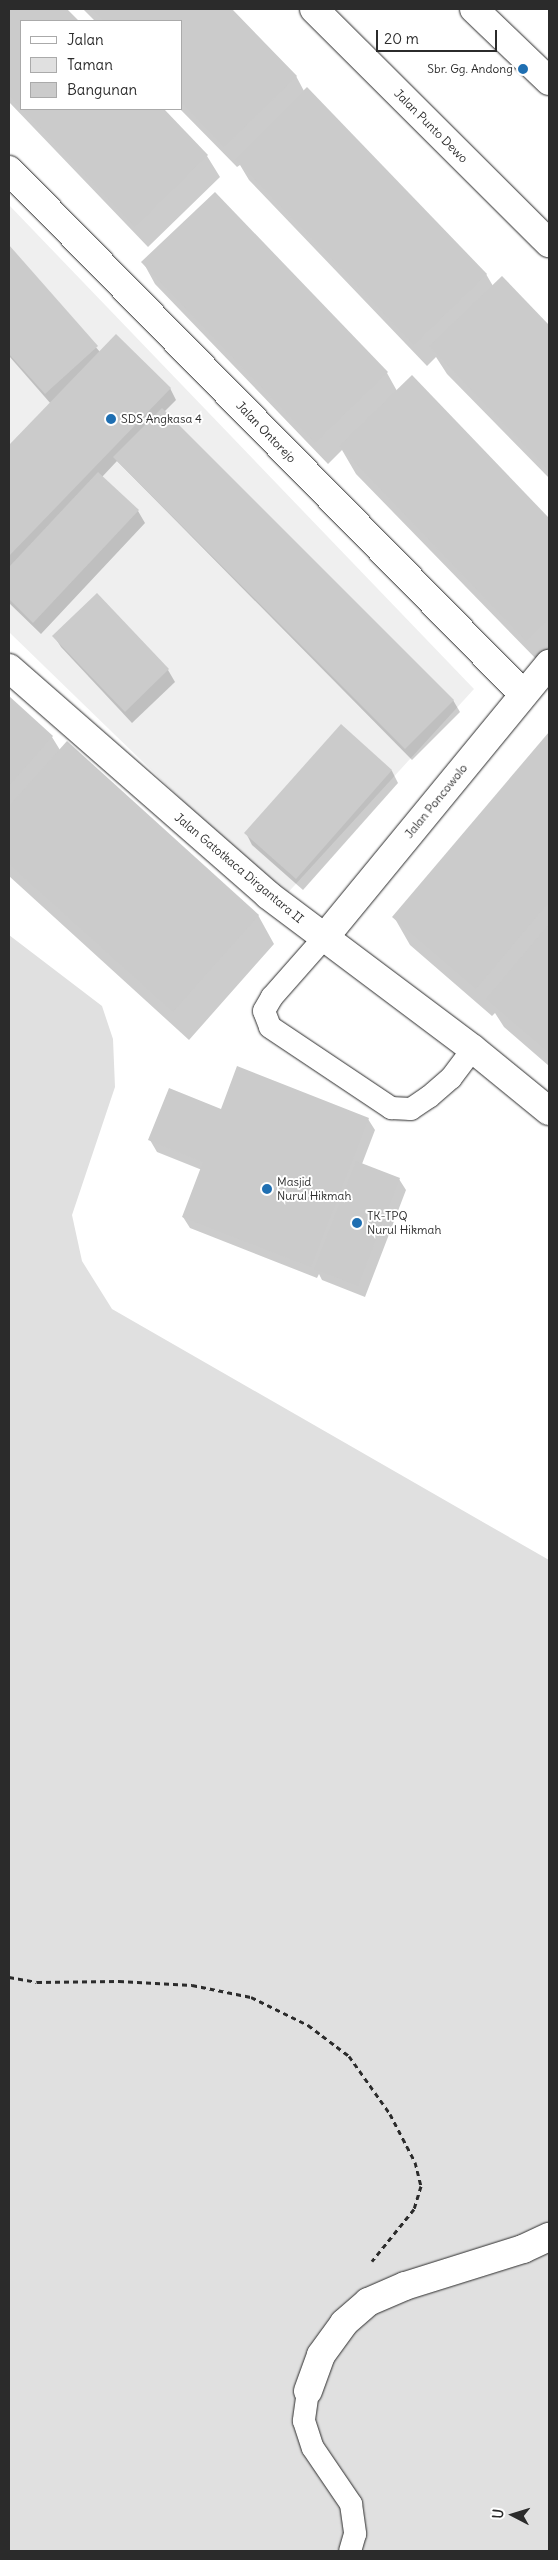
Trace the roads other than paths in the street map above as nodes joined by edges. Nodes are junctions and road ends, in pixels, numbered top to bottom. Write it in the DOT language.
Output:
graph roads {
  1 [pos="314,9"];
  2 [pos="474,9"];
  3 [pos="549,81"];
  4 [pos="9,170"];
  5 [pos="549,243"];
  6 [pos="549,664"];
  7 [pos="9,668"];
  8 [pos="523,694"];
  9 [pos="324,938"];
  10 [pos="473,1049"];
  11 [pos="549,1111"];
  12 [pos="549,2237"];
  13 [pos="308,2391"];
  14 [pos="350,2551"];
  1 -- 5 [label="street, Jalan Punto Dewo"];
  2 -- 3 [label="street"];
  4 -- 8 [label="street, Jalan Ontorejo"];
  6 -- 8 [label="street, Jalan Poncowolo"];
  7 -- 9 [label="street, Jalan Gatotkaca Dirgantara II"];
  8 -- 9 [label="street, Jalan Poncowolo"];
  9 -- 10 [label="street, Jalan Gatotkaca Dirgantara II"];
  9 -- 10 [label="lane"];
  10 -- 11 [label="street, Jalan Gatotkaca Dirgantara II"];
  12 -- 13 [label="street"];
  13 -- 14 [label="lane"];
}
